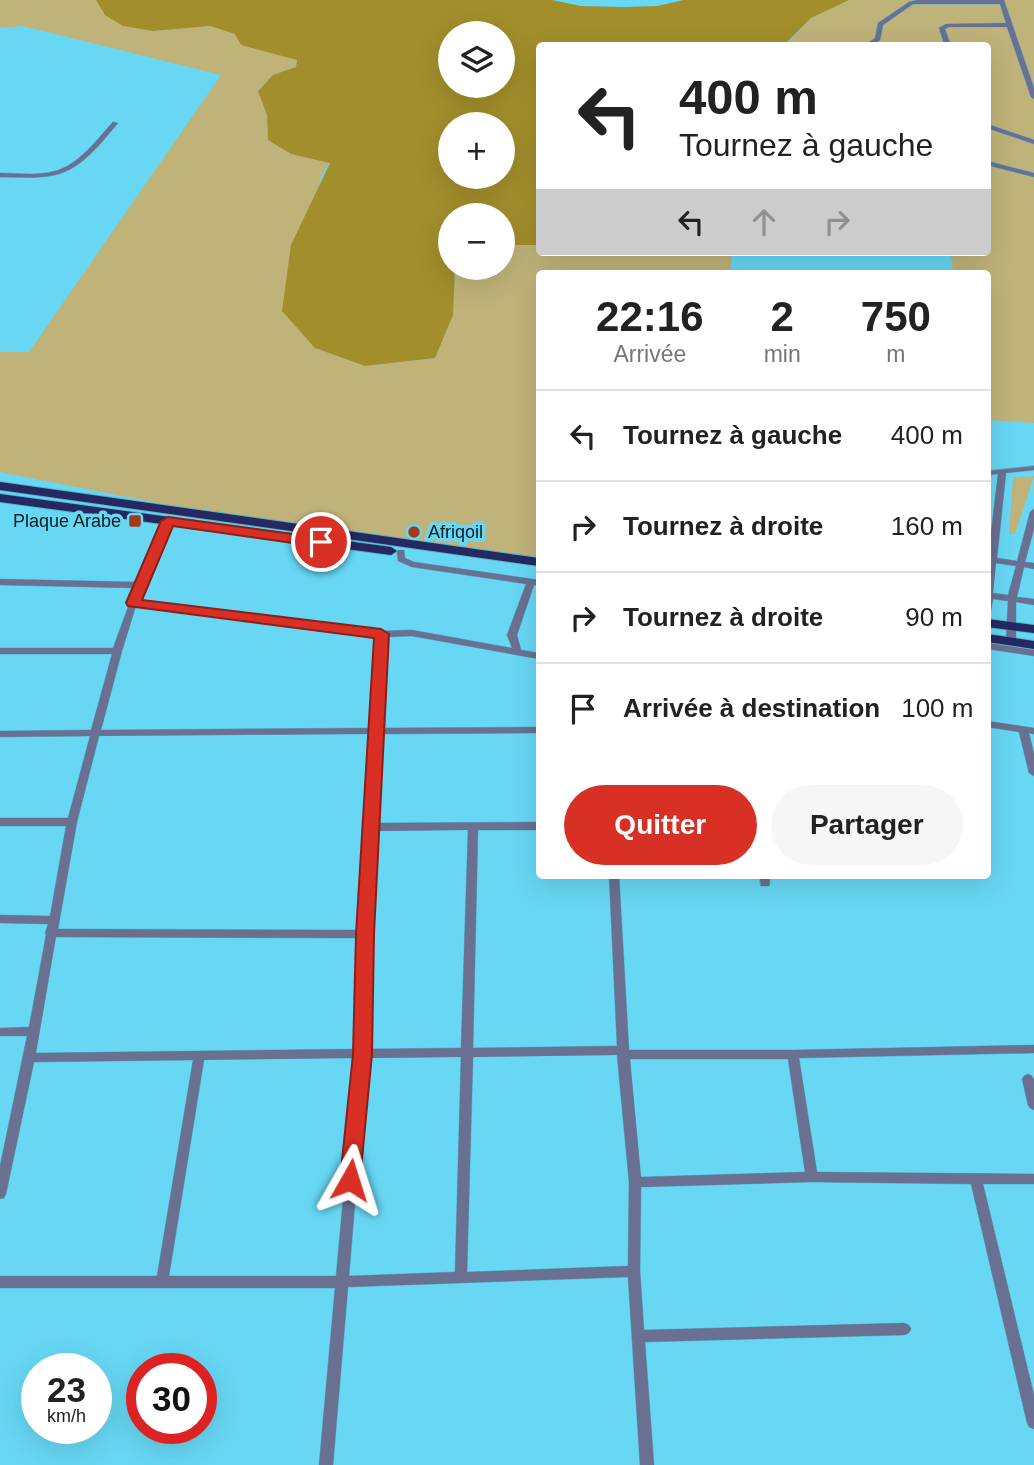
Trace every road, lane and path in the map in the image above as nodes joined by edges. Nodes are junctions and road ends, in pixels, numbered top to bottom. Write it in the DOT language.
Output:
graph roads {
  1 [pos="1001,1"];
  2 [pos="1008,25"];
  3 [pos="874,42"];
  4 [pos="947,42"];
  5 [pos="1034,97"];
  6 [pos="115,123"];
  7 [pos="991,127"];
  8 [pos="1034,142"];
  9 [pos="991,164"];
  10 [pos="0,174"];
  11 [pos="1034,175"];
  12 [pos="1034,468"];
  13 [pos="1003,471"];
  14 [pos="991,472"];
  15 [pos="0,486"];
  16 [pos="0,498"];
  17 [pos="1034,512"];
  18 [pos="168,521"];
  19 [pos="991,553"];
  20 [pos="991,560"];
  21 [pos="536,562"];
  22 [pos="1021,565"];
  23 [pos="1034,566"];
  24 [pos="536,579"];
  25 [pos="0,582"];
  26 [pos="140,585"];
  27 [pos="991,595"];
  28 [pos="1012,598"];
  29 [pos="1034,602"];
  30 [pos="133,603"];
  31 [pos="991,624"];
  32 [pos="1011,626"];
  33 [pos="1034,629"];
  34 [pos="381,634"];
  35 [pos="991,638"];
  36 [pos="1011,641"];
  37 [pos="1034,645"];
  38 [pos="991,647"];
  39 [pos="0,651"];
  40 [pos="117,651"];
  41 [pos="517,651"];
  42 [pos="1034,653"];
  43 [pos="536,655"];
  44 [pos="991,725"];
  45 [pos="1023,729"];
  46 [pos="536,730"];
  47 [pos="1034,731"];
  48 [pos="375,733"];
  49 [pos="0,734"];
  50 [pos="95,735"];
  51 [pos="1034,773"];
  52 [pos="0,822"];
  53 [pos="72,822"];
  54 [pos="536,826"];
  55 [pos="372,827"];
  56 [pos="473,827"];
  57 [pos="614,879"];
  58 [pos="0,919"];
  59 [pos="52,919"];
  60 [pos="50,933"];
  61 [pos="365,934"];
  62 [pos="33,1031"];
  63 [pos="0,1032"];
  64 [pos="1034,1049"];
  65 [pos="467,1052"];
  66 [pos="623,1052"];
  67 [pos="362,1054"];
  68 [pos="793,1054"];
  69 [pos="199,1056"];
  70 [pos="29,1058"];
  71 [pos="1028,1079"];
  72 [pos="1034,1105"];
  73 [pos="812,1177"];
  74 [pos="976,1180"];
  75 [pos="1034,1180"];
  76 [pos="635,1181"];
  77 [pos="0,1194"];
  78 [pos="634,1272"];
  79 [pos="461,1276"];
  80 [pos="0,1282"];
  81 [pos="340,1282"];
  82 [pos="163,1283"];
  83 [pos="904,1329"];
  84 [pos="640,1336"];
  85 [pos="1034,1423"];
  86 [pos="326,1465"];
  87 [pos="646,1465"];
  1 -- 2 [label="street"];
  1 -- 3 [label="street"];
  2 -- 4 [label="street"];
  2 -- 5 [label="street"];
  6 -- 10 [label="street"];
  7 -- 8 [label="street"];
  9 -- 11 [label="street"];
  12 -- 13 [label="street"];
  13 -- 14 [label="street"];
  13 -- 19 [label="street"];
  15 -- 21 [label="main road"];
  16 -- 18 [label="main road"];
  17 -- 22 [label="street"];
  18 -- 24 [label="main road"];
  18 -- 26 [label="street"];
  20 -- 22 [label="street"];
  22 -- 23 [label="street"];
  22 -- 28 [label="street"];
  24 -- 41 [label="street"];
  25 -- 26 [label="street"];
  26 -- 30 [label="street"];
  27 -- 28 [label="street"];
  28 -- 29 [label="street"];
  28 -- 32 [label="street"];
  30 -- 34 [label="street"];
  30 -- 40 [label="street"];
  31 -- 32 [label="main road"];
  32 -- 33 [label="main road"];
  32 -- 36 [label="street"];
  34 -- 41 [label="street"];
  34 -- 48 [label="street"];
  35 -- 36 [label="main road"];
  36 -- 37 [label="main road"];
  38 -- 42 [label="street"];
  39 -- 40 [label="street"];
  40 -- 50 [label="street"];
  41 -- 43 [label="street"];
  44 -- 45 [label="street"];
  45 -- 47 [label="street"];
  45 -- 51 [label="street"];
  46 -- 48 [label="street"];
  48 -- 50 [label="street"];
  48 -- 55 [label="street"];
  49 -- 50 [label="street"];
  50 -- 53 [label="street"];
  52 -- 53 [label="street"];
  53 -- 59 [label="street"];
  54 -- 56 [label="street"];
  55 -- 56 [label="street"];
  55 -- 61 [label="street"];
  56 -- 65 [label="street"];
  57 -- 66 [label="street"];
  58 -- 59 [label="street"];
  59 -- 60 [label="street"];
  60 -- 61 [label="street"];
  60 -- 62 [label="street"];
  61 -- 67 [label="street"];
  62 -- 63 [label="street"];
  62 -- 70 [label="street"];
  64 -- 68 [label="street"];
  65 -- 66 [label="street"];
  65 -- 67 [label="street"];
  65 -- 79 [label="street"];
  66 -- 68 [label="street"];
  66 -- 76 [label="street"];
  67 -- 69 [label="street"];
  67 -- 81 [label="street"];
  68 -- 73 [label="street"];
  69 -- 70 [label="street"];
  69 -- 82 [label="street"];
  70 -- 77 [label="street"];
  71 -- 72 [label="street"];
  73 -- 74 [label="street"];
  73 -- 76 [label="street"];
  74 -- 75 [label="street"];
  74 -- 85 [label="street"];
  76 -- 78 [label="street"];
  78 -- 79 [label="street"];
  78 -- 84 [label="street"];
  79 -- 81 [label="street"];
  80 -- 82 [label="street"];
  81 -- 82 [label="street"];
  81 -- 86 [label="street"];
  83 -- 84 [label="street"];
  84 -- 87 [label="street"];
}
